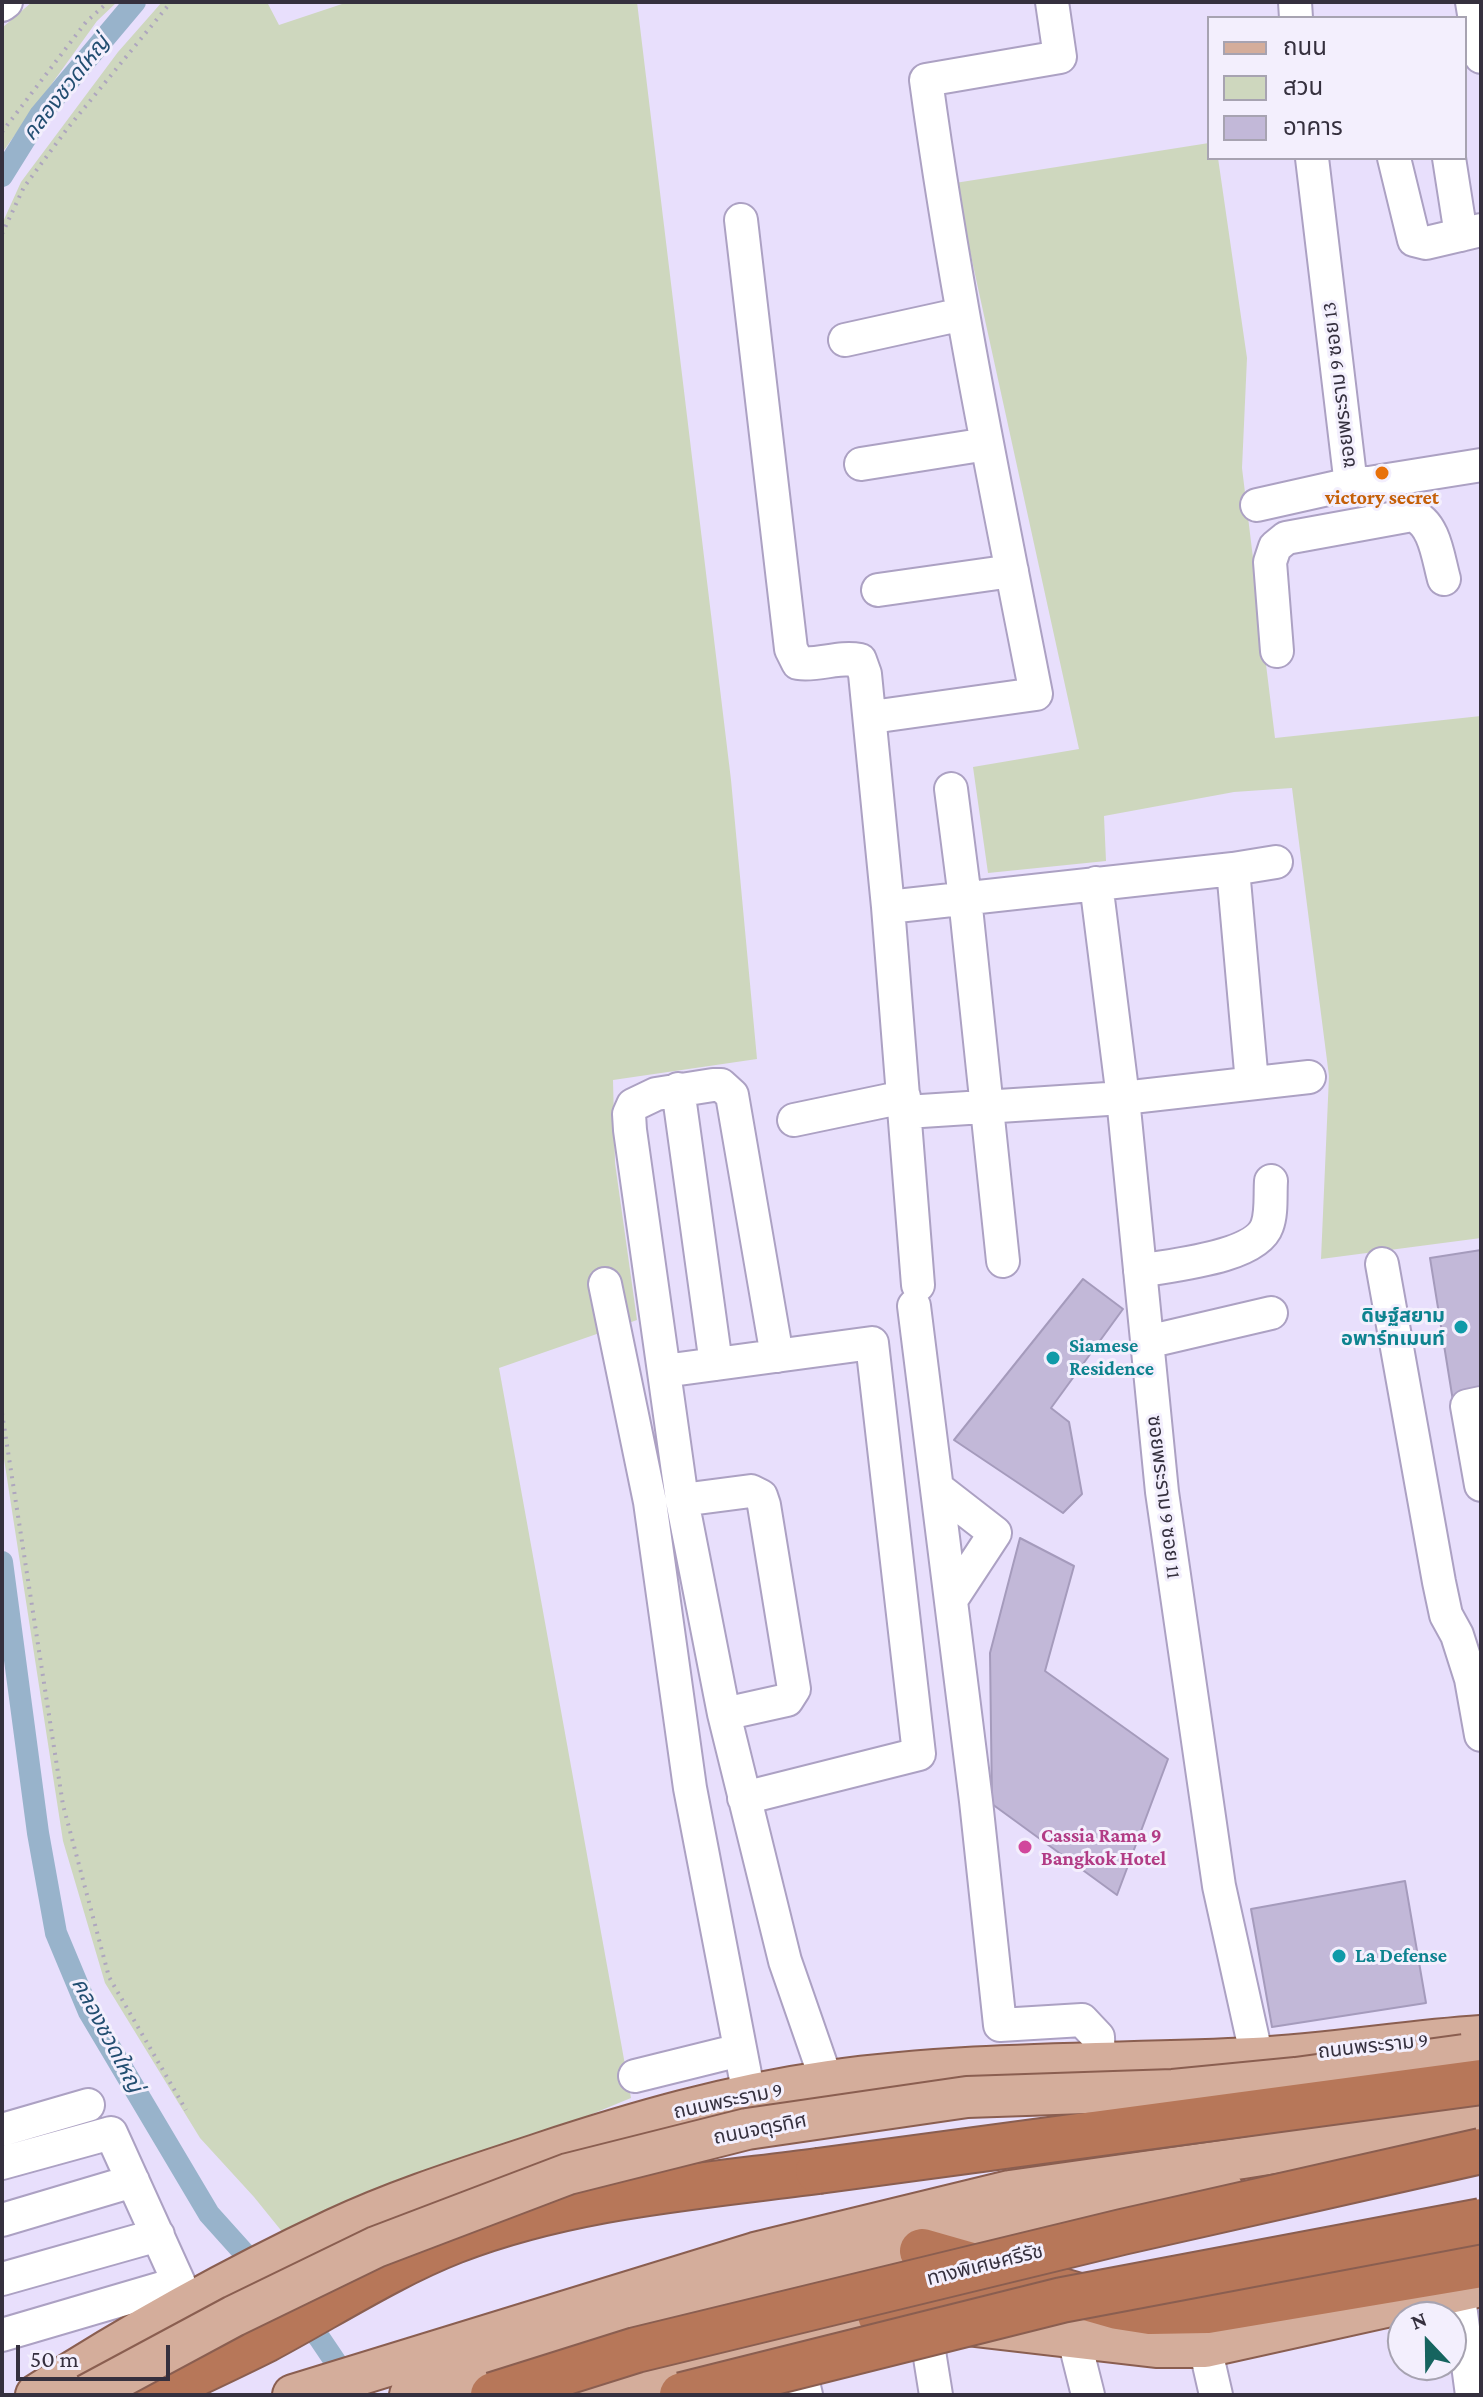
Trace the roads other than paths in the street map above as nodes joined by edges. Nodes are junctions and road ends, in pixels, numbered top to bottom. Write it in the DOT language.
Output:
graph roads {
  1 [pos="1052,2"];
  2 [pos="1472,2"];
  3 [pos="1480,43"];
  4 [pos="1312,160"];
  5 [pos="1394,160"];
  6 [pos="1450,160"];
  7 [pos="741,220"];
  8 [pos="1471,233"];
  9 [pos="963,314"];
  10 [pos="845,340"];
  11 [pos="987,444"];
  12 [pos="861,464"];
  13 [pos="1481,465"];
  14 [pos="1399,479"];
  15 [pos="1355,483"];
  16 [pos="1401,517"];
  17 [pos="1286,538"];
  18 [pos="1012,571"];
  19 [pos="1444,579"];
  20 [pos="878,590"];
  21 [pos="1277,651"];
  22 [pos="886,715"];
  23 [pos="951,789"];
  24 [pos="1276,862"];
  25 [pos="1233,869"];
  26 [pos="1096,883"];
  27 [pos="965,898"];
  28 [pos="888,907"];
  29 [pos="1309,1077"];
  30 [pos="1252,1083"];
  31 [pos="678,1089"];
  32 [pos="1123,1098"];
  33 [pos="905,1105"];
  34 [pos="986,1107"];
  35 [pos="794,1120"];
  36 [pos="1271,1181"];
  37 [pos="1003,1261"];
  38 [pos="1382,1264"];
  39 [pos="1140,1271"];
  40 [pos="605,1284"];
  41 [pos="1271,1313"];
  42 [pos="1147,1342"];
  43 [pos="777,1356"];
  44 [pos="716,1364"];
  45 [pos="664,1371"];
  46 [pos="1481,1403"];
  47 [pos="1481,1485"];
  48 [pos="937,1488"];
  49 [pos="682,1500"];
  50 [pos="951,1600"];
  51 [pos="724,1714"];
  52 [pos="1481,1735"];
  53 [pos="744,1798"];
  54 [pos="740,2050"];
  55 [pos="1477,2057"];
  56 [pos="1257,2058"];
  57 [pos="1099,2062"];
  58 [pos="635,2076"];
  59 [pos="827,2082"];
  60 [pos="749,2095"];
  61 [pos="88,2105"];
  62 [pos="1481,2120"];
  63 [pos="1420,2129"];
  64 [pos="2,2130"];
  65 [pos="1481,2151"];
  66 [pos="1243,2158"];
  67 [pos="2,2163"];
  68 [pos="1481,2163"];
  69 [pos="1438,2166"];
  70 [pos="133,2181"];
  71 [pos="2,2220"];
  72 [pos="1481,2221"];
  73 [pos="158,2235"];
  74 [pos="922,2251"];
  75 [pos="2,2279"];
  76 [pos="1473,2280"];
  77 [pos="1034,2283"];
  78 [pos="880,2315"];
  79 [pos="924,2320"];
  80 [pos="1206,2329"];
  81 [pos="2,2335"];
  82 [pos="792,2338"];
  83 [pos="1074,2339"];
  84 [pos="525,2341"];
  85 [pos="36,2395"];
  86 [pos="87,2395"];
  87 [pos="150,2395"];
  88 [pos="293,2395"];
  89 [pos="410,2395"];
  90 [pos="493,2395"];
  91 [pos="589,2395"];
  92 [pos="682,2395"];
  93 [pos="806,2395"];
  94 [pos="936,2395"];
  95 [pos="1088,2395"];
  96 [pos="1216,2395"];
  97 [pos="1472,2395"];
  1 -- 9 [label="street"];
  2 -- 3 [label="street"];
  4 -- 15 [label="street, ซอยพระราม 9 ซอย 13"];
  5 -- 8 [label="street"];
  6 -- 8 [label="street"];
  7 -- 28 [label="street"];
  9 -- 10 [label="street"];
  9 -- 11 [label="street"];
  11 -- 12 [label="street"];
  11 -- 18 [label="street"];
  13 -- 14 [label="street, ซอยพระราม 9 ซอย 13"];
  14 -- 15 [label="street, ซอยพระราม 9 ซอย 13"];
  14 -- 16 [label="street"];
  15 -- 17 [label="street"];
  16 -- 17 [label="street"];
  16 -- 19 [label="street"];
  17 -- 21 [label="street"];
  18 -- 20 [label="street"];
  18 -- 22 [label="street"];
  23 -- 27 [label="street"];
  24 -- 25 [label="street"];
  25 -- 26 [label="street"];
  25 -- 30 [label="street"];
  26 -- 27 [label="street"];
  26 -- 32 [label="street, ซอยพระราม 9 ซอย 11"];
  27 -- 28 [label="street"];
  27 -- 34 [label="street"];
  28 -- 33 [label="street"];
  29 -- 30 [label="street"];
  30 -- 32 [label="street"];
  31 -- 43 [label="street"];
  31 -- 44 [label="street"];
  31 -- 45 [label="street"];
  32 -- 34 [label="street"];
  32 -- 39 [label="street, ซอยพระราม 9 ซอย 11"];
  33 -- 34 [label="street"];
  33 -- 35 [label="street"];
  33 -- 48 [label="street"];
  34 -- 37 [label="street"];
  36 -- 39 [label="street"];
  38 -- 52 [label="street"];
  39 -- 42 [label="street, ซอยพระราม 9 ซอย 11"];
  40 -- 54 [label="street"];
  41 -- 42 [label="street"];
  42 -- 56 [label="street, ซอยพระราม 9 ซอย 11"];
  43 -- 44 [label="street"];
  43 -- 53 [label="street"];
  44 -- 45 [label="street"];
  45 -- 49 [label="street"];
  46 -- 47 [label="street"];
  48 -- 50 [label="street"];
  48 -- 50 [label="street"];
  49 -- 51 [label="street"];
  49 -- 51 [label="street"];
  50 -- 57 [label="street"];
  51 -- 53 [label="street"];
  53 -- 59 [label="street"];
  54 -- 58 [label="street"];
  54 -- 60 [label="street"];
  55 -- 56 [label="main road, ถนนพระราม 9"];
  55 -- 86 [label="main road, ถนนจตุรทิศ, bridge"];
  55 -- 87 [label="highway, bridge"];
  56 -- 57 [label="main road, ถนนพระราม 9"];
  56 -- 66 [label="main road"];
  57 -- 59 [label="main road, ถนนพระราม 9"];
  59 -- 60 [label="main road, ถนนพระราม 9"];
  60 -- 85 [label="main road, ถนนพระราม 9"];
  61 -- 64 [label="street"];
  62 -- 63 [label="main road"];
  63 -- 66 [label="main road"];
  63 -- 69 [label="main road"];
  65 -- 90 [label="highway, ทางพิเศษศรีรัช, bridge"];
  66 -- 84 [label="main road"];
  67 -- 70 [label="street"];
  68 -- 69 [label="main road"];
  69 -- 74 [label="main road"];
  70 -- 71 [label="street"];
  70 -- 73 [label="street"];
  72 -- 92 [label="highway, bridge"];
  73 -- 75 [label="street"];
  73 -- 81 [label="street"];
  74 -- 77 [label="highway"];
  74 -- 84 [label="main road"];
  76 -- 80 [label="highway"];
  76 -- 97 [label="street"];
  77 -- 78 [label="highway"];
  77 -- 80 [label="highway"];
  78 -- 79 [label="main road"];
  78 -- 82 [label="main road"];
  79 -- 83 [label="main road"];
  79 -- 94 [label="street"];
  80 -- 83 [label="main road"];
  80 -- 96 [label="street"];
  82 -- 91 [label="main road"];
  82 -- 93 [label="street"];
  83 -- 95 [label="street"];
  84 -- 88 [label="main road"];
  84 -- 89 [label="main road"];
}
